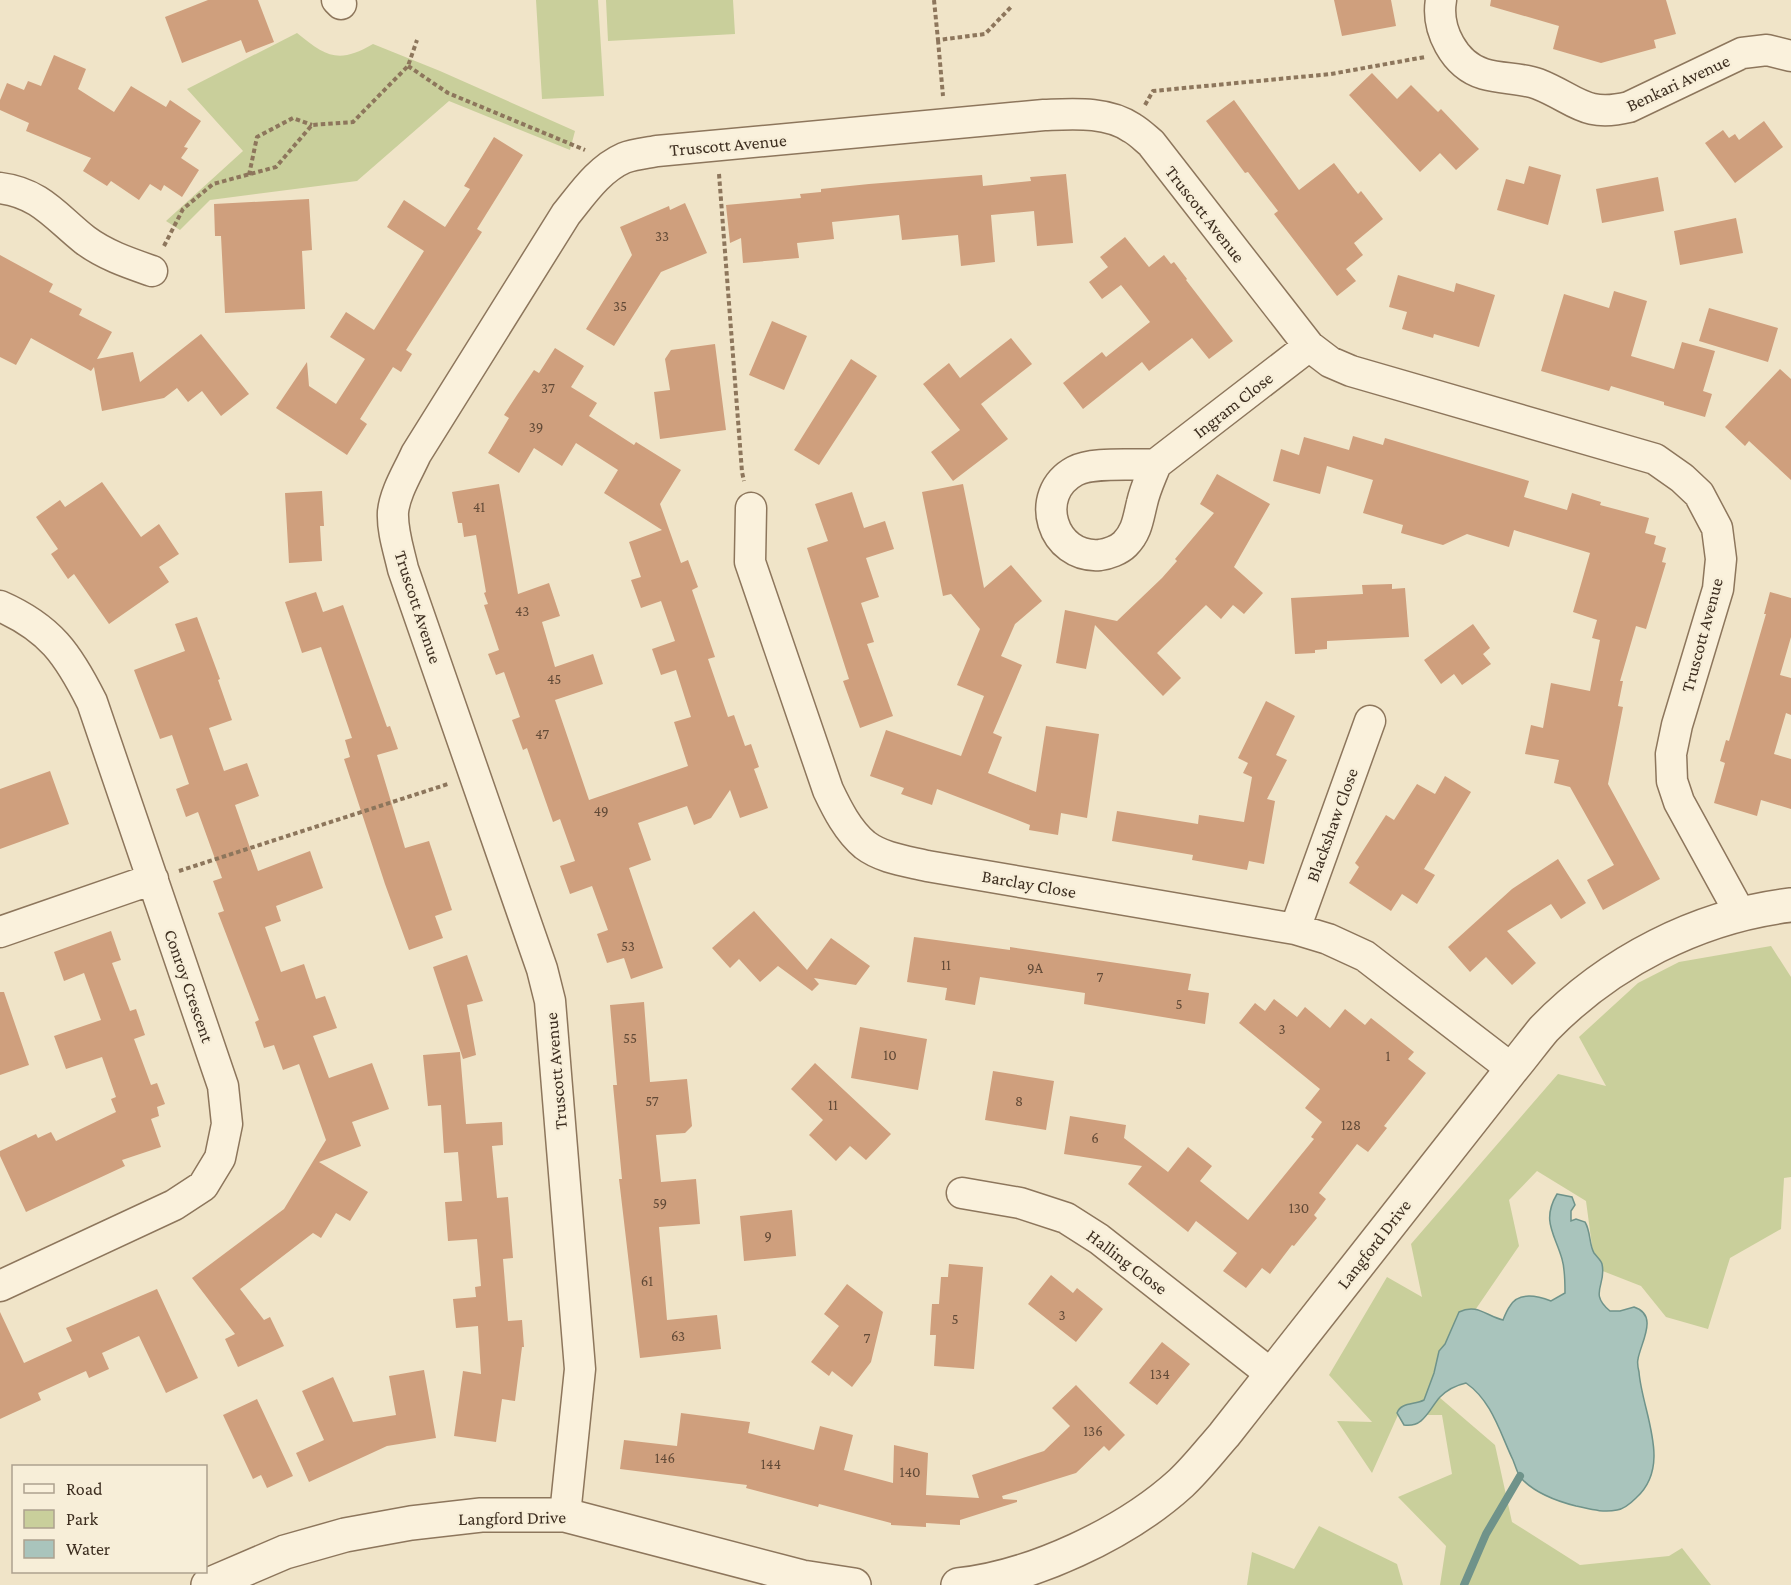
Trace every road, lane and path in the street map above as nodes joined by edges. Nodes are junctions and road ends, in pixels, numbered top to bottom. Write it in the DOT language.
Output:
graph roads {
  1 [pos="934,0"];
  2 [pos="1441,0"];
  3 [pos="1011,7"];
  4 [pos="417,40"];
  5 [pos="938,40"];
  6 [pos="1450,46"];
  7 [pos="1791,56"];
  8 [pos="408,66"];
  9 [pos="946,124"];
  10 [pos="312,125"];
  11 [pos="1132,128"];
  12 [pos="717,147"];
  13 [pos="605,169"];
  14 [pos="249,175"];
  15 [pos="0,188"];
  16 [pos="152,271"];
  17 [pos="1309,346"];
  18 [pos="1156,464"];
  19 [pos="751,508"];
  20 [pos="0,606"];
  21 [pos="1370,721"];
  22 [pos="475,776"];
  23 [pos="153,879"];
  24 [pos="1791,905"];
  25 [pos="1741,915"];
  26 [pos="1295,929"];
  27 [pos="0,932"];
  28 [pos="1512,1069"];
  29 [pos="962,1193"];
  30 [pos="0,1286"];
  31 [pos="1271,1374"];
  32 [pos="565,1515"];
  33 [pos="801,1581"];
  34 [pos="208,1585"];
  35 [pos="854,1585"];
  36 [pos="958,1585"];
  1 -- 5 [label="path"];
  2 -- 6 [label="street, Benkari Avenue"];
  3 -- 5 [label="path"];
  4 -- 8 [label="path"];
  5 -- 9 [label="path"];
  6 -- 7 [label="street, Benkari Avenue"];
  6 -- 11 [label="path"];
  8 -- 10 [label="path"];
  8 -- 13 [label="path"];
  9 -- 11 [label="street, Truscott Avenue"];
  9 -- 12 [label="street, Truscott Avenue"];
  10 -- 14 [label="path"];
  10 -- 14 [label="path"];
  11 -- 17 [label="street, Truscott Avenue"];
  12 -- 13 [label="street, Truscott Avenue"];
  12 -- 19 [label="path"];
  13 -- 22 [label="street, Truscott Avenue"];
  14 -- 16 [label="path"];
  15 -- 16 [label="street"];
  17 -- 18 [label="street, Ingram Close"];
  17 -- 25 [label="street, Truscott Avenue"];
  19 -- 26 [label="street, Barclay Close"];
  20 -- 23 [label="street, Conroy Crescent"];
  21 -- 26 [label="street, Blackshaw Close"];
  22 -- 23 [label="path"];
  22 -- 32 [label="street, Truscott Avenue"];
  23 -- 27 [label="street"];
  23 -- 30 [label="street, Conroy Crescent"];
  24 -- 25 [label="street, Langford Drive"];
  25 -- 28 [label="street, Langford Drive"];
  26 -- 28 [label="street, Barclay Close"];
  28 -- 31 [label="street, Langford Drive"];
  29 -- 31 [label="street, Halling Close"];
  31 -- 36 [label="street, Langford Drive"];
  32 -- 33 [label="street, Langford Drive"];
  32 -- 34 [label="street, Langford Drive"];
  33 -- 35 [label="street, Langford Drive"];
}
